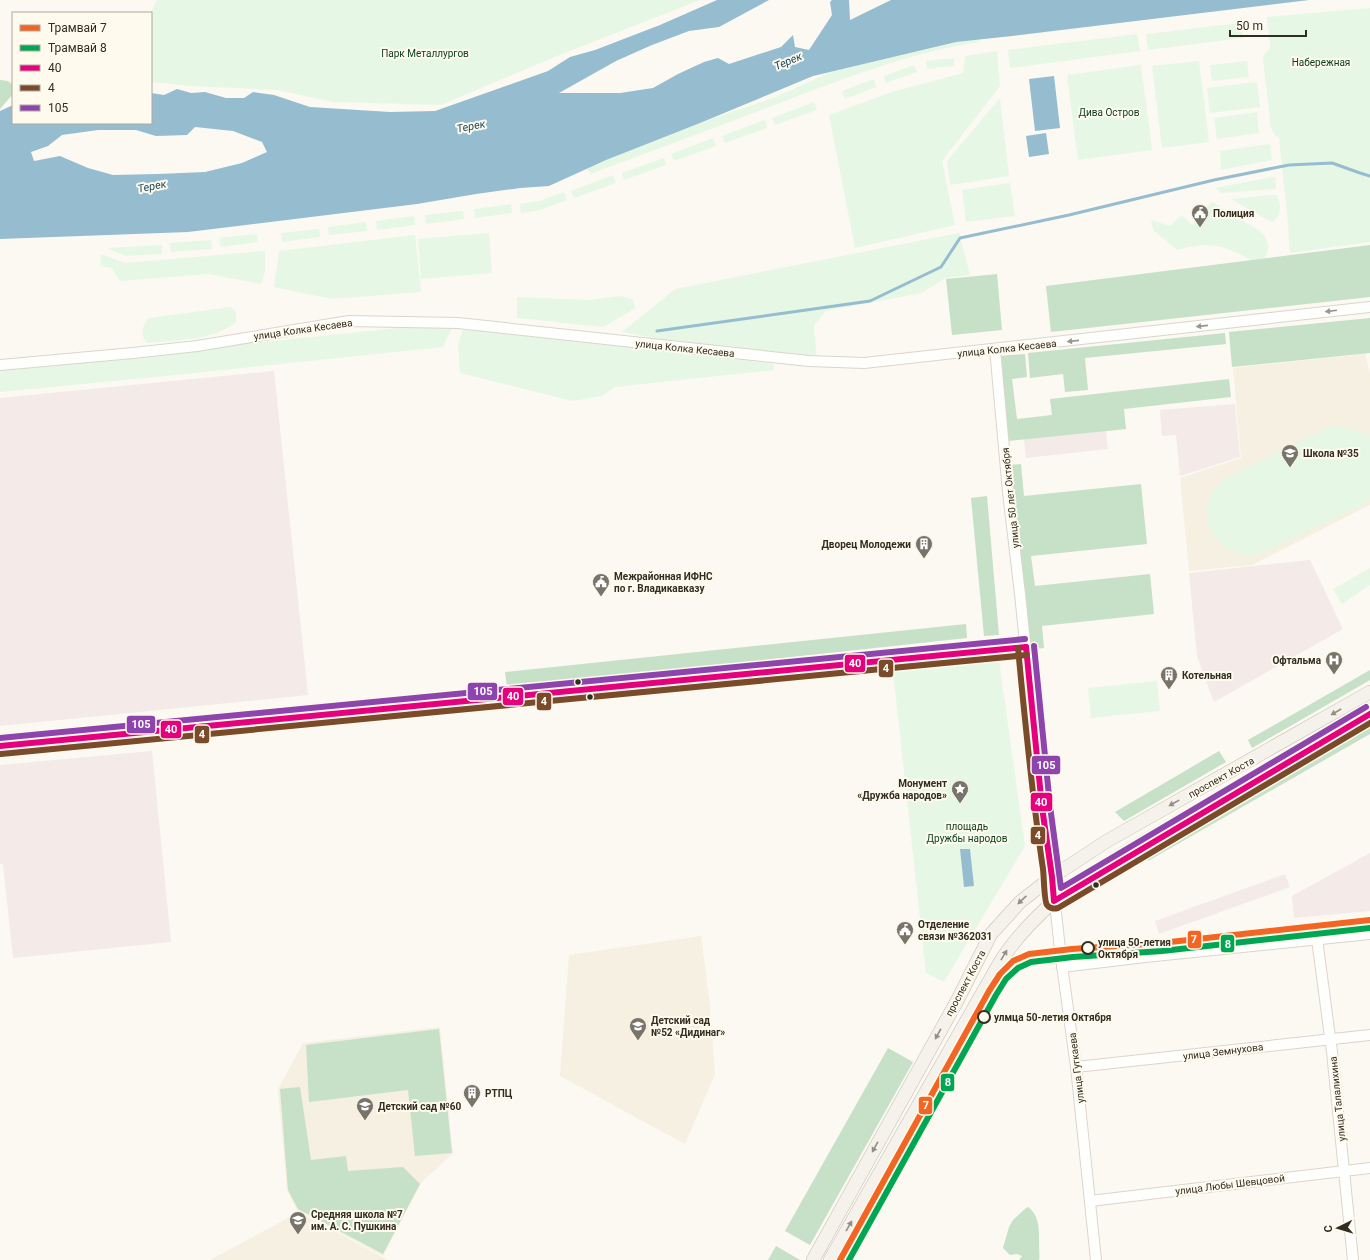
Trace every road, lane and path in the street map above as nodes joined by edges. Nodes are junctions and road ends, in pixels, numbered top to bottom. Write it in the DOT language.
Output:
graph roads {
  1 [pos="1370,307"];
  2 [pos="995,349"];
  3 [pos="0,365"];
  4 [pos="1026,647"];
  5 [pos="1370,692"];
  6 [pos="1370,714"];
  7 [pos="0,746"];
  8 [pos="1052,877"];
  9 [pos="1054,901"];
  10 [pos="1370,934"];
  11 [pos="1317,939"];
  12 [pos="1062,967"];
  13 [pos="1370,1035"];
  14 [pos="1330,1038"];
  15 [pos="1076,1067"];
  16 [pos="1370,1168"];
  17 [pos="1344,1171"];
  18 [pos="1090,1201"];
  19 [pos="813,1260"];
  20 [pos="830,1260"];
  21 [pos="1096,1260"];
  22 [pos="1353,1260"];
  1 -- 2 [label="street, улица Колка Кесаева, one-way"];
  2 -- 3 [label="street, улица Колка Кесаева"];
  2 -- 4 [label="street, улица 50 лет Октября"];
  4 -- 7 [label="street"];
  4 -- 8 [label="street"];
  5 -- 8 [label="main road, проспект Коста, one-way"];
  6 -- 9 [label="main road, проспект Коста"];
  8 -- 9 [label="street, улица Гугкаева"];
  8 -- 19 [label="main road, проспект Коста, one-way"];
  9 -- 12 [label="street, улица Гугкаева"];
  20 -- 9 [label="main road, проспект Коста, one-way"];
  10 -- 11 [label="street"];
  11 -- 12 [label="street"];
  11 -- 14 [label="street, улица Талалихина"];
  12 -- 15 [label="street, улица Гугкаева"];
  13 -- 14 [label="street, улица Земнухова"];
  14 -- 15 [label="street, улица Земнухова"];
  14 -- 17 [label="street, улица Талалихина"];
  15 -- 18 [label="street, улица Гугкаева"];
  16 -- 17 [label="street, улица Любы Шевцовой"];
  17 -- 18 [label="street, улица Любы Шевцовой"];
  17 -- 22 [label="street, улица Талалихина"];
  18 -- 21 [label="street, улица Гугкаева"];
}
